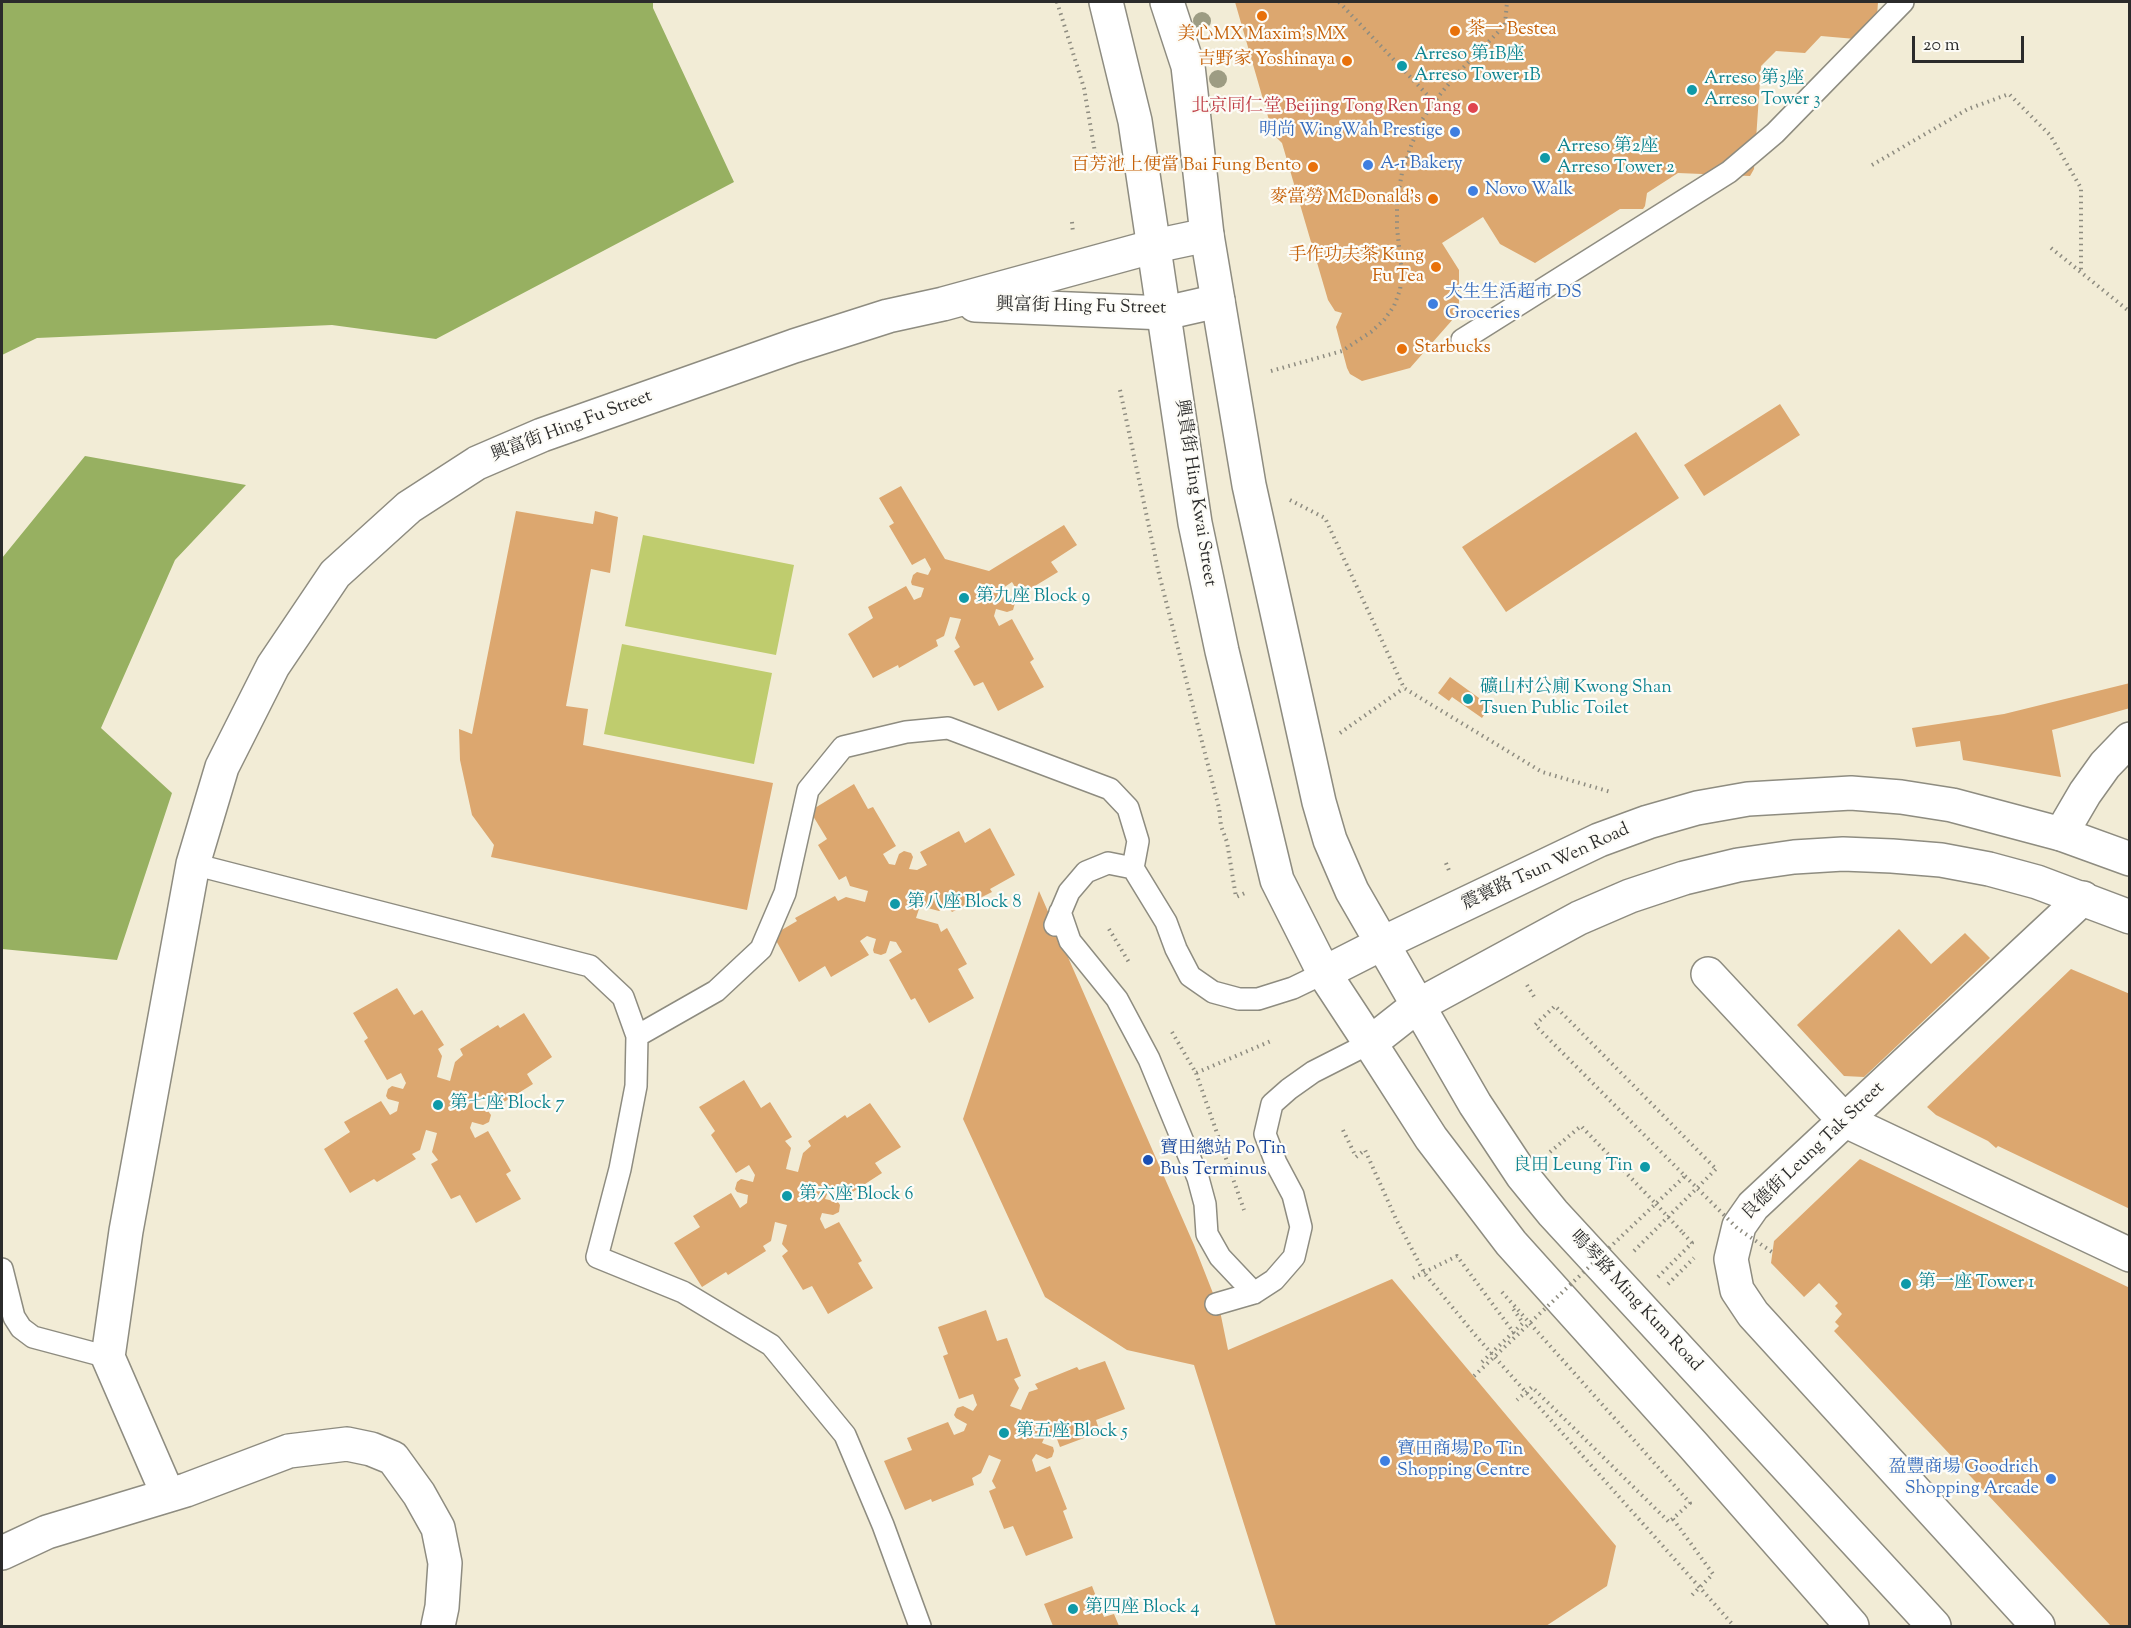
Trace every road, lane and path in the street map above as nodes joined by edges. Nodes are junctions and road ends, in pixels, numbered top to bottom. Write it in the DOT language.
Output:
graph roads {
  1 [pos="1057,2"];
  2 [pos="1106,2"];
  3 [pos="1167,2"];
  4 [pos="1339,2"];
  5 [pos="1507,2"];
  6 [pos="1903,2"];
  7 [pos="1434,102"];
  8 [pos="1872,165"];
  9 [pos="1098,170"];
  10 [pos="1207,235"];
  11 [pos="1155,246"];
  12 [pos="2051,248"];
  13 [pos="2081,272"];
  14 [pos="1218,301"];
  15 [pos="943,304"];
  16 [pos="2130,312"];
  17 [pos="1165,313"];
  18 [pos="1462,340"];
  19 [pos="1271,371"];
  20 [pos="1120,390"];
  21 [pos="1281,495"];
  22 [pos="1404,688"];
  23 [pos="1340,733"];
  24 [pos="2130,739"];
  25 [pos="1611,792"];
  26 [pos="2061,834"];
  27 [pos="2130,859"];
  28 [pos="193,864"];
  29 [pos="1133,868"];
  30 [pos="1236,897"];
  31 [pos="2083,898"];
  32 [pos="2130,917"];
  33 [pos="1109,929"];
  34 [pos="1381,944"];
  35 [pos="1134,970"];
  36 [pos="1324,973"];
  37 [pos="1708,974"];
  38 [pos="1417,1006"];
  39 [pos="1172,1032"];
  40 [pos="637,1036"];
  41 [pos="1271,1041"];
  42 [pos="1370,1043"];
  43 [pos="1196,1073"];
  44 [pos="1844,1120"];
  45 [pos="1343,1130"];
  46 [pos="1550,1152"];
  47 [pos="1685,1176"];
  48 [pos="1656,1204"];
  49 [pos="1244,1210"];
  50 [pos="1760,1239"];
  51 [pos="1757,1249"];
  52 [pos="1633,1251"];
  53 [pos="1772,1252"];
  54 [pos="2130,1255"];
  55 [pos="2,1269"];
  56 [pos="1658,1277"];
  57 [pos="1413,1278"];
  58 [pos="1254,1293"];
  59 [pos="1216,1304"];
  60 [pos="1530,1324"];
  61 [pos="1517,1337"];
  62 [pos="108,1357"];
  63 [pos="1482,1362"];
  64 [pos="1474,1376"];
  65 [pos="1526,1392"];
  66 [pos="1517,1400"];
  67 [pos="168,1495"];
  68 [pos="1673,1519"];
  69 [pos="2,1553"];
  70 [pos="1692,1595"];
  71 [pos="438,1626"];
  72 [pos="920,1626"];
  73 [pos="1734,1626"];
  74 [pos="1852,1626"];
  75 [pos="1934,1626"];
  76 [pos="2038,1626"];
  1 -- 9 [label="path"];
  2 -- 11 [label="street, 興貴街 Hing Kwai Street"];
  3 -- 10 [label="street"];
  4 -- 7 [label="path"];
  5 -- 7 [label="path"];
  6 -- 18 [label="lane"];
  7 -- 19 [label="path"];
  8 -- 13 [label="path"];
  10 -- 11 [label="street, 興富街 Hing Fu Street"];
  10 -- 14 [label="street"];
  11 -- 15 [label="street, 興富街 Hing Fu Street"];
  11 -- 17 [label="street, 興貴街 Hing Kwai Street"];
  12 -- 13 [label="path"];
  13 -- 16 [label="path"];
  14 -- 17 [label="street, 興富街 Hing Fu Street"];
  14 -- 34 [label="street"];
  15 -- 17 [label="street, 興富街 Hing Fu Street"];
  15 -- 28 [label="street, 興富街 Hing Fu Street"];
  17 -- 36 [label="street, 興貴街 Hing Kwai Street"];
  20 -- 30 [label="path"];
  21 -- 22 [label="path"];
  22 -- 23 [label="path"];
  22 -- 25 [label="path"];
  24 -- 26 [label="street"];
  26 -- 27 [label="street, 震寰路 Tsun Wen Road"];
  26 -- 34 [label="street, 震寰路 Tsun Wen Road"];
  28 -- 40 [label="lane"];
  28 -- 62 [label="street, 興富街 Hing Fu Street"];
  29 -- 36 [label="lane"];
  29 -- 40 [label="lane"];
  29 -- 58 [label="lane"];
  31 -- 32 [label="street"];
  31 -- 38 [label="street"];
  31 -- 44 [label="street, 良德街 Leung Tak Street"];
  33 -- 35 [label="path"];
  34 -- 36 [label="street, 震寰路 Tsun Wen Road"];
  34 -- 38 [label="street, 鳴琴路 Ming Kum Road"];
  36 -- 42 [label="street"];
  37 -- 44 [label="street"];
  38 -- 42 [label="street"];
  38 -- 75 [label="street, 鳴琴路 Ming Kum Road"];
  39 -- 43 [label="path"];
  40 -- 72 [label="lane"];
  41 -- 43 [label="path"];
  42 -- 58 [label="lane"];
  42 -- 74 [label="street"];
  43 -- 49 [label="path"];
  44 -- 54 [label="street"];
  44 -- 76 [label="street, 良德街 Leung Tak Street"];
  45 -- 65 [label="path"];
  46 -- 48 [label="path"];
  47 -- 48 [label="path, bridge"];
  47 -- 52 [label="path, bridge"];
  47 -- 53 [label="path, bridge"];
  48 -- 56 [label="path, bridge"];
  48 -- 60 [label="path, bridge"];
  50 -- 51 [label="path"];
  55 -- 62 [label="lane"];
  57 -- 61 [label="path"];
  58 -- 59 [label="lane"];
  60 -- 61 [label="path, bridge"];
  60 -- 63 [label="path"];
  60 -- 68 [label="path"];
  61 -- 64 [label="path, bridge"];
  62 -- 67 [label="street"];
  65 -- 66 [label="path"];
  65 -- 68 [label="path"];
  65 -- 73 [label="path"];
  67 -- 69 [label="street"];
  67 -- 71 [label="street"];
  68 -- 70 [label="path"];
}
